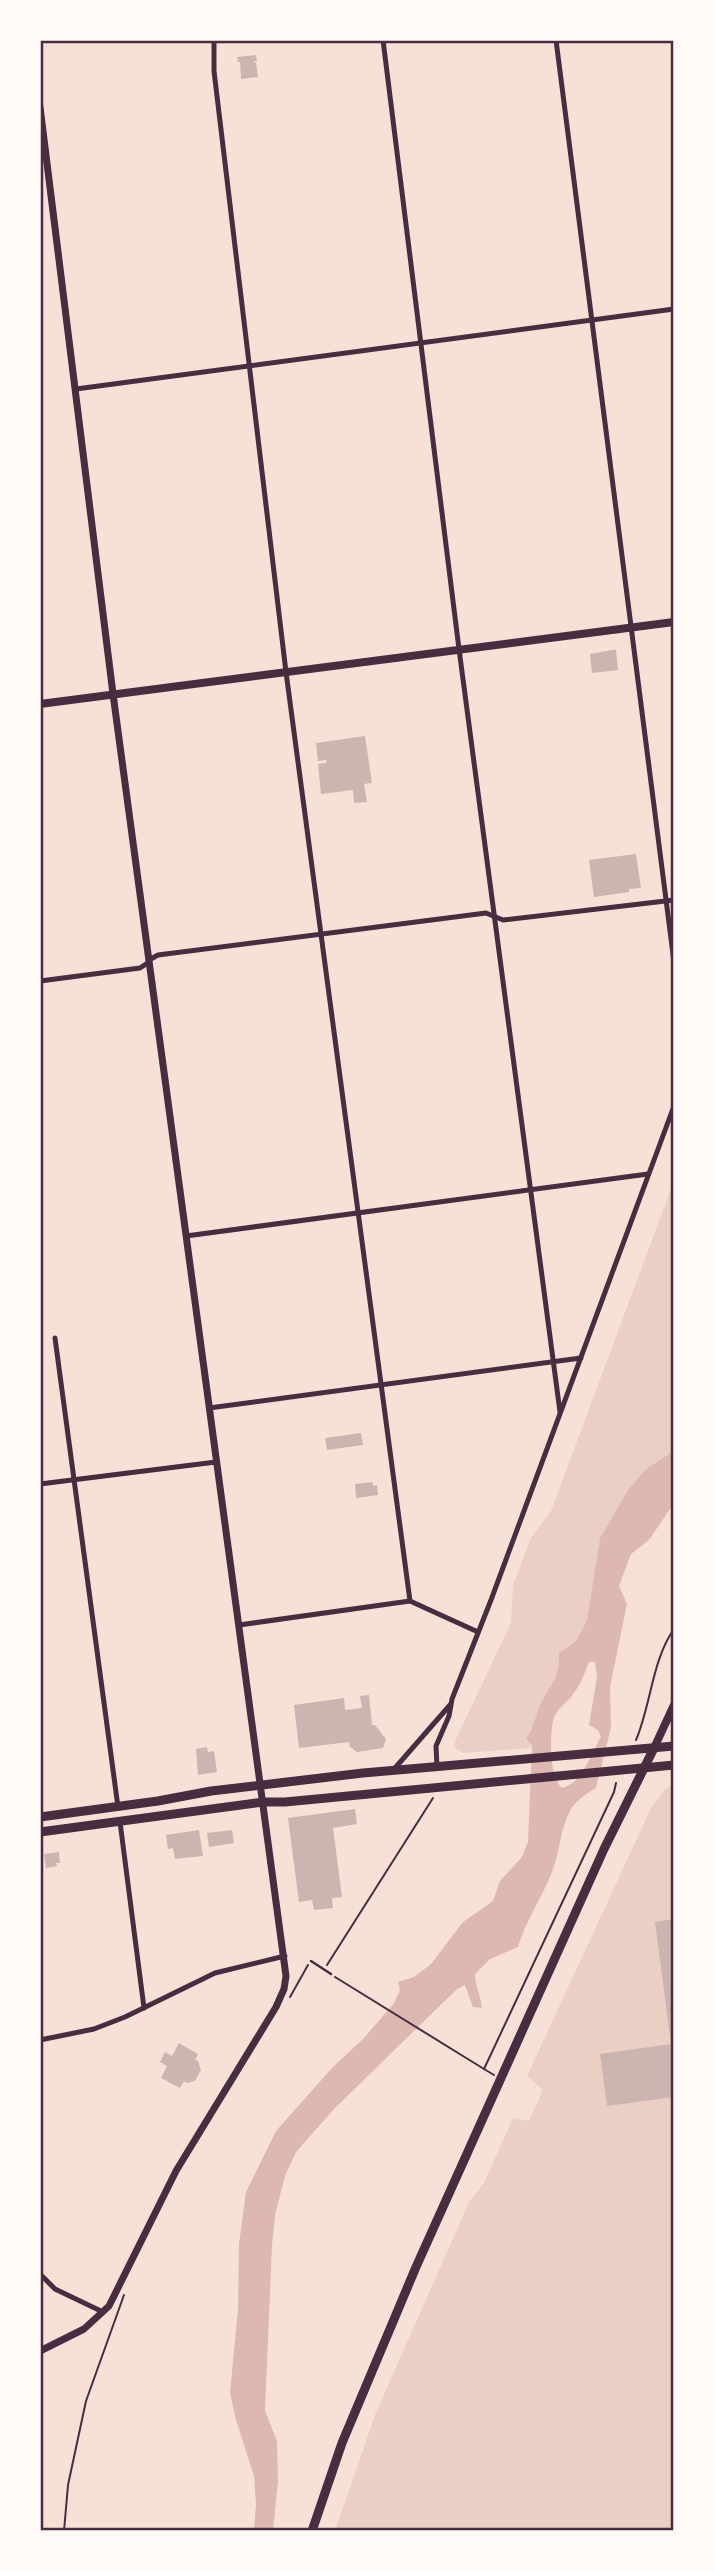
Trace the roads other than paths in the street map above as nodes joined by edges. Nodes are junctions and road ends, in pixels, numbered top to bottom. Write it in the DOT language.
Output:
graph roads {
  1 [pos="214,40"];
  2 [pos="383,40"];
  3 [pos="556,40"];
  4 [pos="40,107"];
  5 [pos="43,145"];
  6 [pos="674,309"];
  7 [pos="591,321"];
  8 [pos="421,344"];
  9 [pos="248,366"];
  10 [pos="76,389"];
  11 [pos="674,621"];
  12 [pos="630,627"];
  13 [pos="458,649"];
  14 [pos="286,672"];
  15 [pos="113,694"];
  16 [pos="40,704"];
  17 [pos="674,900"];
  18 [pos="666,901"];
  19 [pos="494,916"];
  20 [pos="321,934"];
  21 [pos="149,961"];
  22 [pos="674,962"];
  23 [pos="40,981"];
  24 [pos="674,1107"];
  25 [pos="648,1174"];
  26 [pos="529,1190"];
  27 [pos="358,1213"];
  28 [pos="186,1236"];
  29 [pos="55,1338"];
  30 [pos="581,1358"];
  31 [pos="553,1361"];
  32 [pos="381,1383"];
  33 [pos="209,1408"];
  34 [pos="561,1412"];
  35 [pos="216,1462"];
  36 [pos="74,1480"];
  37 [pos="40,1485"];
  38 [pos="410,1601"];
  39 [pos="239,1625"];
  40 [pos="478,1632"];
  41 [pos="450,1705"];
  42 [pos="674,1705"];
  43 [pos="674,1746"];
  44 [pos="654,1748"];
  45 [pos="674,1765"];
  46 [pos="437,1767"];
  47 [pos="644,1768"];
  48 [pos="392,1770"];
  49 [pos="260,1786"];
  50 [pos="262,1802"];
  51 [pos="118,1808"];
  52 [pos="40,1817"];
  53 [pos="120,1822"];
  54 [pos="40,1832"];
  55 [pos="285,1956"];
  56 [pos="311,1961"];
  57 [pos="331,1974"];
  58 [pos="144,2008"];
  59 [pos="40,2040"];
  60 [pos="40,2274"];
  61 [pos="103,2312"];
  62 [pos="40,2351"];
  63 [pos="312,2531"];
  1 -- 9 [label="street"];
  2 -- 8 [label="street"];
  3 -- 7 [label="street"];
  4 -- 5 [label="street"];
  5 -- 10 [label="street"];
  6 -- 7 [label="street"];
  7 -- 8 [label="street"];
  7 -- 12 [label="street"];
  8 -- 9 [label="street"];
  8 -- 13 [label="street"];
  9 -- 10 [label="street"];
  9 -- 14 [label="street"];
  10 -- 15 [label="street"];
  11 -- 12 [label="main road"];
  12 -- 13 [label="main road"];
  12 -- 18 [label="street"];
  13 -- 14 [label="main road"];
  13 -- 19 [label="street"];
  14 -- 15 [label="main road"];
  14 -- 20 [label="street"];
  15 -- 16 [label="main road"];
  15 -- 21 [label="street"];
  17 -- 18 [label="street"];
  18 -- 19 [label="street"];
  18 -- 22 [label="street"];
  19 -- 20 [label="street"];
  19 -- 26 [label="street"];
  20 -- 21 [label="street"];
  20 -- 27 [label="street"];
  21 -- 23 [label="street"];
  21 -- 28 [label="street"];
  24 -- 25 [label="street"];
  25 -- 26 [label="street"];
  25 -- 30 [label="street"];
  26 -- 27 [label="street"];
  26 -- 31 [label="street"];
  27 -- 28 [label="street"];
  27 -- 32 [label="street"];
  28 -- 33 [label="street"];
  29 -- 36 [label="street"];
  30 -- 31 [label="street"];
  30 -- 34 [label="street"];
  31 -- 32 [label="street"];
  31 -- 34 [label="street"];
  32 -- 33 [label="street"];
  32 -- 38 [label="street"];
  33 -- 35 [label="street"];
  34 -- 40 [label="street"];
  35 -- 36 [label="street"];
  35 -- 39 [label="street"];
  36 -- 37 [label="street"];
  36 -- 51 [label="street"];
  38 -- 39 [label="street"];
  38 -- 40 [label="street"];
  39 -- 49 [label="street"];
  40 -- 41 [label="street"];
  41 -- 46 [label="street"];
  41 -- 48 [label="street"];
  42 -- 44 [label="main road"];
  43 -- 44 [label="main road"];
  44 -- 46 [label="main road"];
  44 -- 47 [label="main road"];
  45 -- 47 [label="main road"];
  46 -- 48 [label="main road"];
  47 -- 50 [label="main road"];
  47 -- 63 [label="main road"];
  48 -- 49 [label="main road"];
  49 -- 50 [label="street"];
  49 -- 51 [label="main road"];
  50 -- 53 [label="main road"];
  50 -- 55 [label="street"];
  51 -- 52 [label="main road"];
  53 -- 54 [label="main road"];
  53 -- 58 [label="street"];
  55 -- 58 [label="street"];
  55 -- 61 [label="street"];
  56 -- 57 [label="lane"];
  58 -- 59 [label="street"];
  60 -- 61 [label="street"];
  61 -- 62 [label="street"];
}
